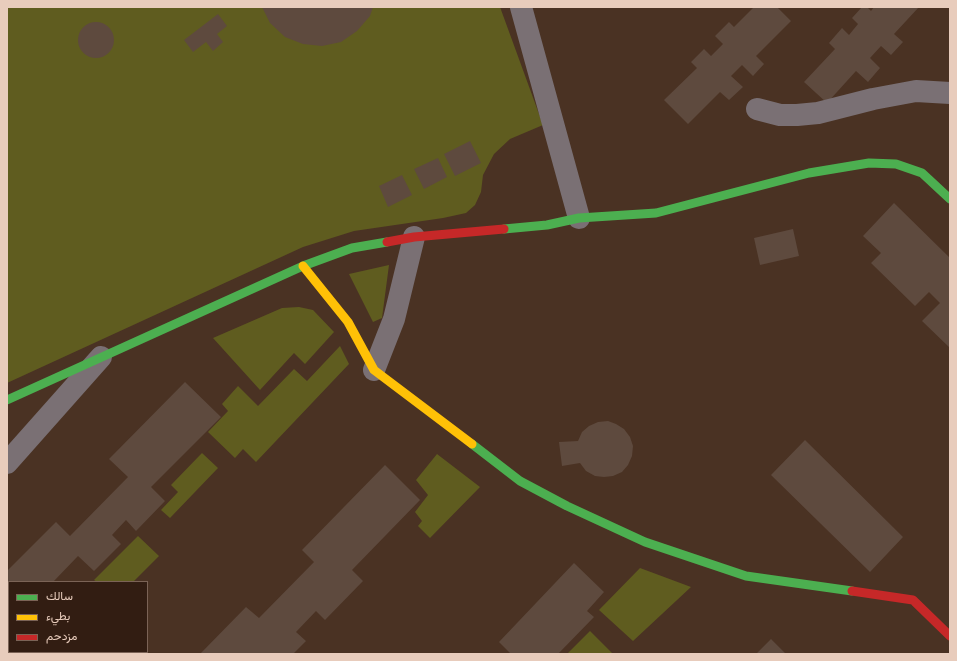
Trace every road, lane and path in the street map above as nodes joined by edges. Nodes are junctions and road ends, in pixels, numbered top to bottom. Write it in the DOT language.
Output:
graph roads {
  1 [pos="521,7"];
  2 [pos="950,93"];
  3 [pos="757,109"];
  4 [pos="950,199"];
  5 [pos="579,218"];
  6 [pos="414,237"];
  7 [pos="303,266"];
  8 [pos="101,357"];
  9 [pos="374,370"];
  10 [pos="7,400"];
  11 [pos="7,463"];
  12 [pos="950,636"];
  1 -- 5 [label="street"];
  2 -- 3 [label="street"];
  4 -- 5 [label="street"];
  5 -- 6 [label="street"];
  6 -- 7 [label="street"];
  6 -- 9 [label="street"];
  7 -- 8 [label="street"];
  7 -- 9 [label="street"];
  8 -- 10 [label="street"];
  8 -- 11 [label="street"];
  9 -- 12 [label="street"];
}
